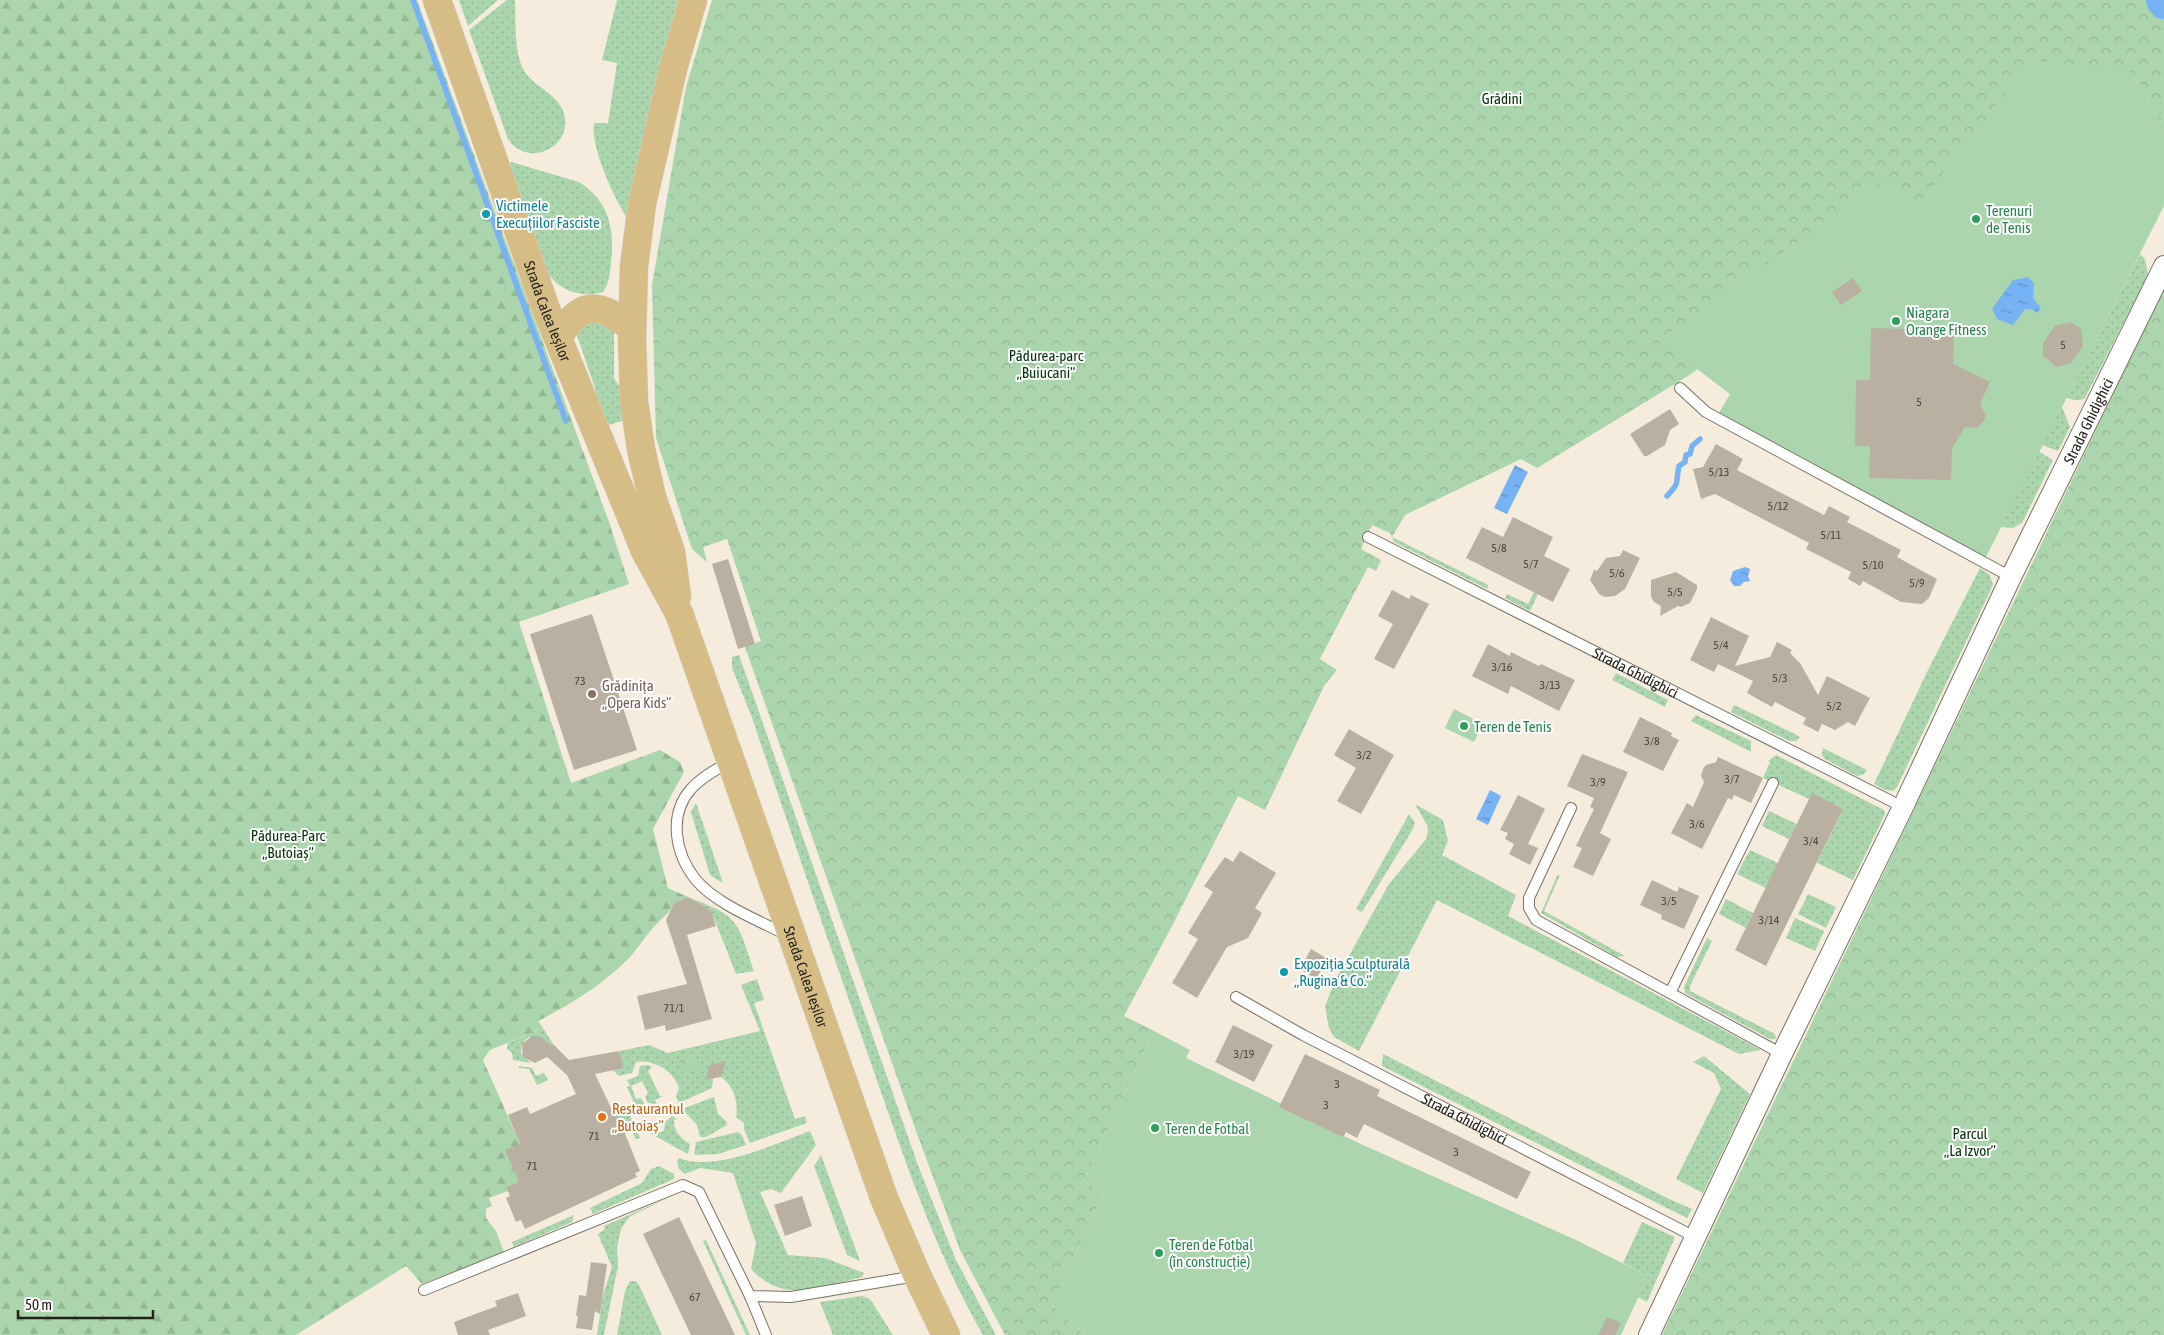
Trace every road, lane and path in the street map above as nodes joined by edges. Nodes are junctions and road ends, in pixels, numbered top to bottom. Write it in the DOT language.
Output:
graph roads {
  1 [pos="437,0"];
  2 [pos="693,0"];
  3 [pos="2164,266"];
  4 [pos="632,328"];
  5 [pos="558,337"];
  6 [pos="1680,388"];
  7 [pos="1368,537"];
  8 [pos="2011,577"];
  9 [pos="679,613"];
  10 [pos="730,762"];
  11 [pos="1773,783"];
  12 [pos="1903,807"];
  13 [pos="1571,808"];
  14 [pos="792,938"];
  15 [pos="1670,993"];
  16 [pos="1236,997"];
  17 [pos="1782,1054"];
  18 [pos="1695,1237"];
  19 [pos="917,1275"];
  20 [pos="424,1290"];
  21 [pos="750,1296"];
  22 [pos="766,1335"];
  23 [pos="946,1335"];
  24 [pos="1649,1335"];
  1 -- 5 [label="main road, Strada Calea Ieșilor"];
  2 -- 4 [label="main road, Strada Calea Ieșilor"];
  3 -- 8 [label="street, Strada Ghidighici"];
  4 -- 5 [label="main road"];
  4 -- 9 [label="main road, Strada Calea Ieșilor"];
  5 -- 9 [label="main road, Strada Calea Ieșilor"];
  6 -- 8 [label="lane"];
  7 -- 12 [label="lane, Strada Ghidighici"];
  8 -- 12 [label="street, Strada Ghidighici"];
  9 -- 10 [label="main road, Strada Calea Ieșilor"];
  10 -- 14 [label="main road, Strada Calea Ieșilor"];
  10 -- 14 [label="lane"];
  11 -- 15 [label="lane"];
  12 -- 17 [label="street, Strada Ghidighici"];
  13 -- 15 [label="lane"];
  14 -- 19 [label="main road, Strada Calea Ieșilor"];
  15 -- 17 [label="lane"];
  16 -- 18 [label="lane, Strada Ghidighici"];
  17 -- 18 [label="street, Strada Ghidighici"];
  18 -- 24 [label="street, Strada Ghidighici"];
  19 -- 21 [label="lane"];
  19 -- 23 [label="main road, Strada Calea Ieșilor"];
  20 -- 21 [label="lane"];
  21 -- 22 [label="lane"];
}
